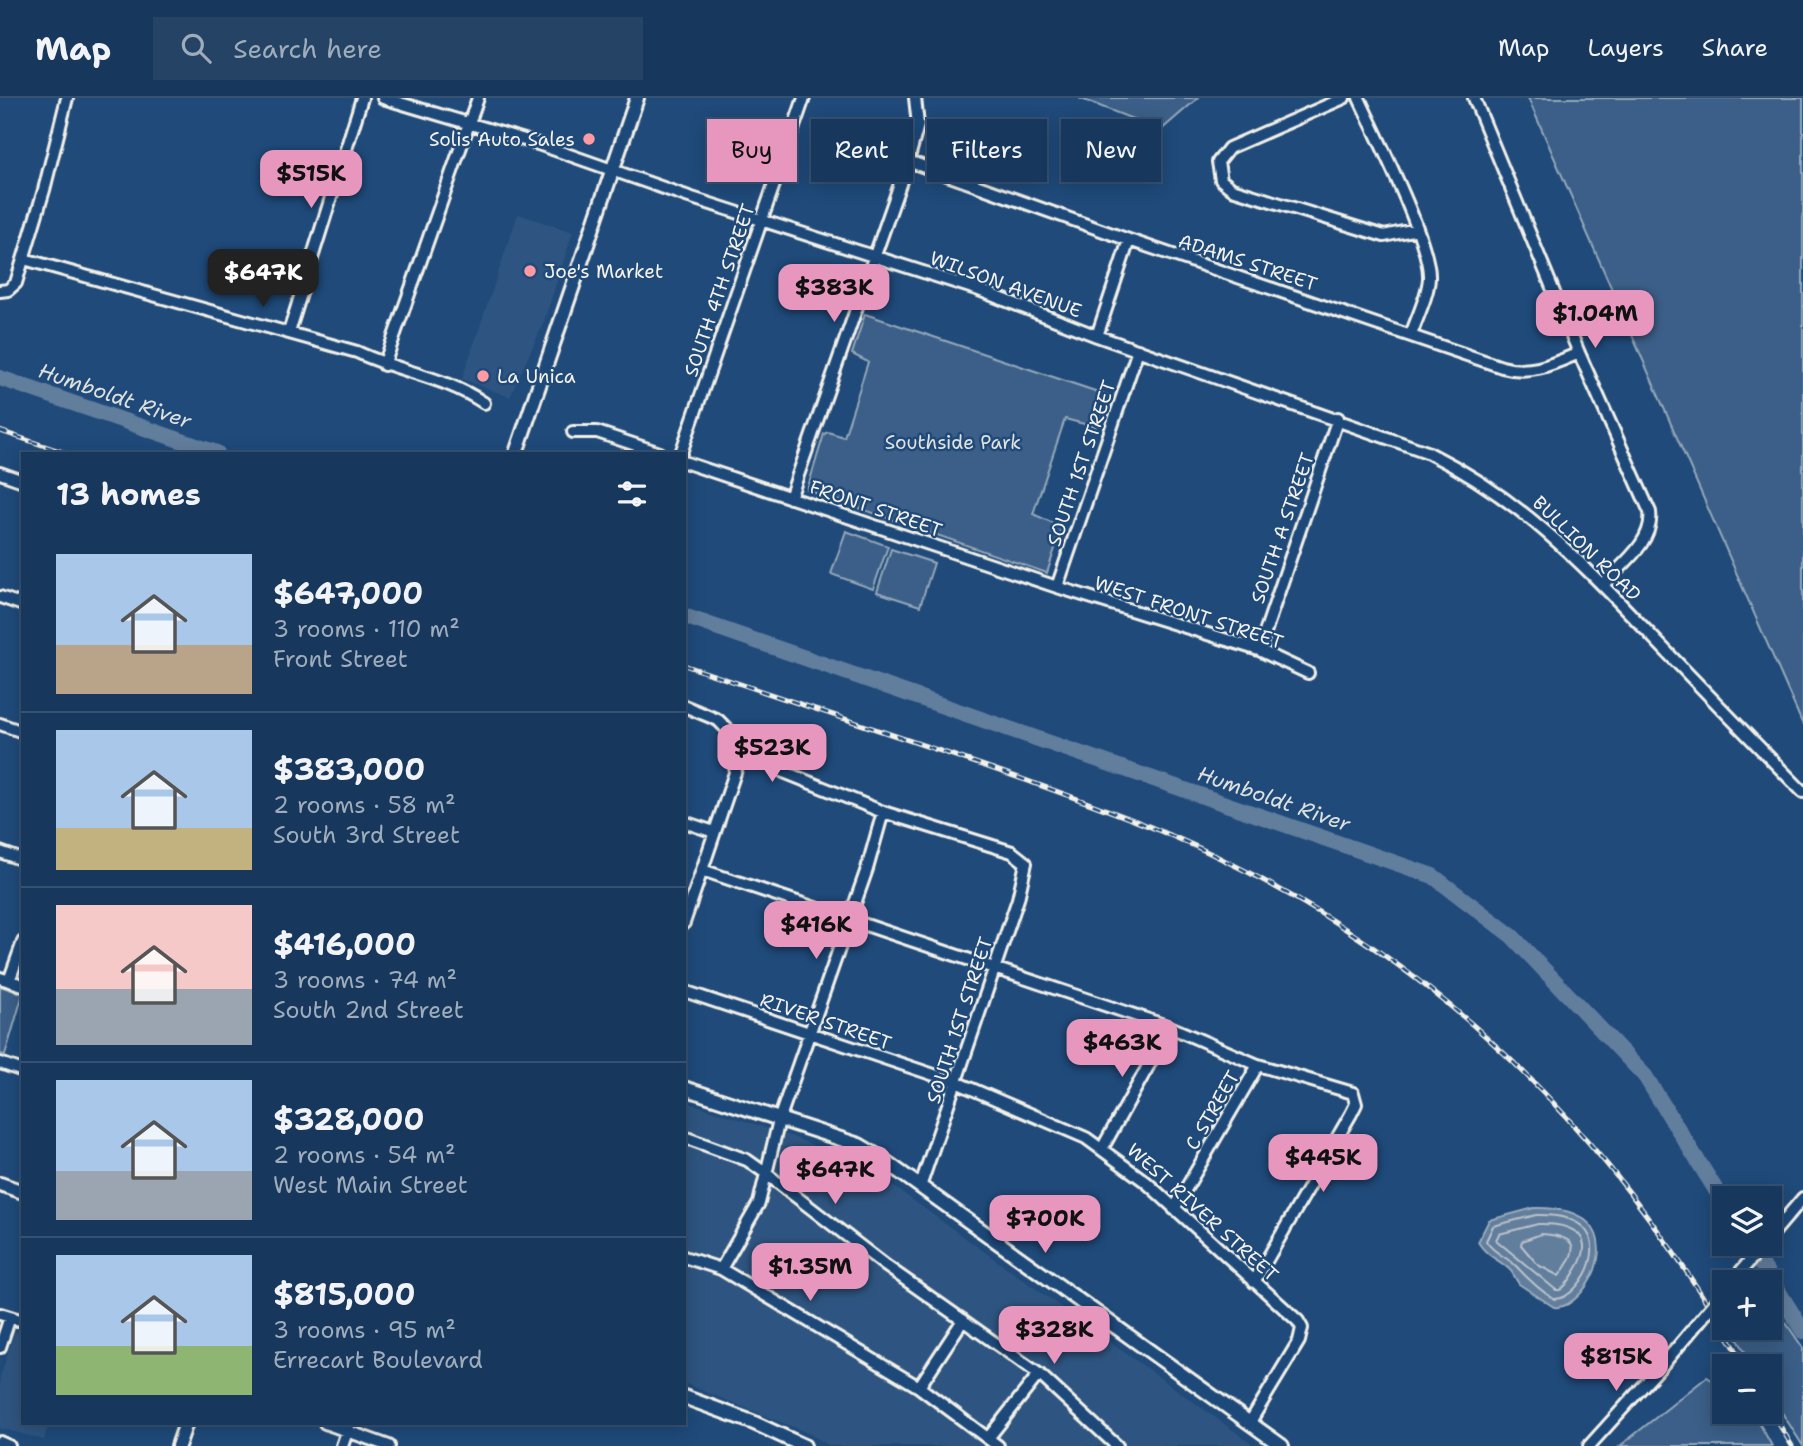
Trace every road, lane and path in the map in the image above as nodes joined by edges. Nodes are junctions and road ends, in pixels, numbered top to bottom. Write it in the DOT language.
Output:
graph roads {
  1 [pos="67,98"];
  2 [pos="362,98"];
  3 [pos="383,98"];
  4 [pos="478,98"];
  5 [pos="637,98"];
  6 [pos="804,98"];
  7 [pos="915,98"];
  8 [pos="1344,98"];
  9 [pos="1360,98"];
  10 [pos="1474,98"];
  11 [pos="468,122"];
  12 [pos="913,143"];
  13 [pos="913,163"];
  14 [pos="614,171"];
  15 [pos="900,182"];
  16 [pos="762,218"];
  17 [pos="1417,229"];
  18 [pos="1129,240"];
  19 [pos="874,256"];
  20 [pos="24,259"];
  21 [pos="1,291"];
  22 [pos="289,332"];
  23 [pos="1411,335"];
  24 [pos="1097,336"];
  25 [pos="1138,350"];
  26 [pos="1579,353"];
  27 [pos="384,365"];
  28 [pos="484,403"];
  29 [pos="1338,418"];
  30 [pos="573,432"];
  31 [pos="516,452"];
  32 [pos="657,452"];
  33 [pos="681,452"];
  34 [pos="686,463"];
  35 [pos="0,472"];
  36 [pos="21,480"];
  37 [pos="790,498"];
  38 [pos="1602,585"];
  39 [pos="1057,587"];
  40 [pos="0,597"];
  41 [pos="21,604"];
  42 [pos="1259,650"];
  43 [pos="1308,673"];
  44 [pos="686,707"];
  45 [pos="0,724"];
  46 [pos="21,731"];
  47 [pos="744,746"];
  48 [pos="1803,792"];
  49 [pos="883,812"];
  50 [pos="686,823"];
  51 [pos="714,832"];
  52 [pos="0,852"];
  53 [pos="21,859"];
  54 [pos="702,870"];
  55 [pos="686,917"];
  56 [pos="848,921"];
  57 [pos="21,946"];
  58 [pos="994,968"];
  59 [pos="5,979"];
  60 [pos="686,992"];
  61 [pos="1170,1027"];
  62 [pos="807,1034"];
  63 [pos="0,1063"];
  64 [pos="1258,1065"];
  65 [pos="21,1070"];
  66 [pos="957,1083"];
  67 [pos="686,1089"];
  68 [pos="779,1120"];
  69 [pos="686,1138"];
  70 [pos="1102,1147"];
  71 [pos="764,1172"];
  72 [pos="0,1184"];
  73 [pos="920,1187"];
  74 [pos="21,1191"];
  75 [pos="1803,1198"];
  76 [pos="1174,1209"];
  77 [pos="1782,1223"];
  78 [pos="1754,1256"];
  79 [pos="686,1258"];
  80 [pos="721,1269"];
  81 [pos="1742,1270"];
  82 [pos="1254,1282"];
  83 [pos="1712,1306"];
  84 [pos="5,1315"];
  85 [pos="963,1320"];
  86 [pos="0,1347"];
  87 [pos="1039,1374"];
  88 [pos="919,1387"];
  89 [pos="686,1398"];
  90 [pos="1250,1422"];
  91 [pos="185,1425"];
  92 [pos="349,1426"];
  93 [pos="989,1437"];
  94 [pos="0,1442"];
  95 [pos="9,1446"];
  96 [pos="178,1446"];
  97 [pos="342,1446"];
  98 [pos="389,1446"];
  99 [pos="804,1446"];
  100 [pos="998,1446"];
  101 [pos="1117,1446"];
  102 [pos="1282,1446"];
  103 [pos="1589,1446"];
  1 -- 20 [label="street"];
  2 -- 22 [label="street"];
  3 -- 11 [label="street, WILSON AVENUE"];
  4 -- 11 [label="street"];
  5 -- 14 [label="main road"];
  6 -- 16 [label="street, SOUTH 4TH STREET"];
  7 -- 12 [label="street"];
  8 -- 17 [label="street"];
  9 -- 17 [label="street"];
  10 -- 26 [label="street"];
  11 -- 14 [label="street, WILSON AVENUE"];
  11 -- 27 [label="street"];
  13 -- 18 [label="street, ADAMS STREET"];
  14 -- 16 [label="street, WILSON AVENUE"];
  14 -- 31 [label="main road"];
  15 -- 19 [label="street"];
  16 -- 19 [label="street, WILSON AVENUE"];
  16 -- 33 [label="street, SOUTH 4TH STREET"];
  17 -- 23 [label="street"];
  18 -- 23 [label="street, ADAMS STREET"];
  18 -- 24 [label="street"];
  19 -- 24 [label="street, WILSON AVENUE"];
  19 -- 37 [label="street"];
  20 -- 21 [label="street"];
  20 -- 22 [label="street"];
  22 -- 27 [label="street"];
  23 -- 26 [label="street, ADAMS STREET"];
  24 -- 25 [label="street, BULLION ROAD"];
  25 -- 29 [label="street, BULLION ROAD"];
  25 -- 39 [label="street, SOUTH 1ST STREET"];
  26 -- 38 [label="street"];
  27 -- 28 [label="street"];
  29 -- 38 [label="street, BULLION ROAD"];
  29 -- 42 [label="street, SOUTH A STREET"];
  30 -- 32 [label="street"];
  34 -- 37 [label="street, FRONT STREET"];
  35 -- 36 [label="street"];
  37 -- 39 [label="street, FRONT STREET"];
  38 -- 48 [label="street, BULLION ROAD"];
  39 -- 42 [label="street, WEST FRONT STREET"];
  40 -- 41 [label="street"];
  42 -- 43 [label="street, WEST FRONT STREET"];
  44 -- 47 [label="street"];
  45 -- 46 [label="street"];
  47 -- 49 [label="street"];
  47 -- 51 [label="street"];
  49 -- 56 [label="street"];
  49 -- 58 [label="street, SOUTH 1ST STREET"];
  50 -- 51 [label="street"];
  51 -- 54 [label="street"];
  52 -- 53 [label="street"];
  54 -- 55 [label="street"];
  54 -- 56 [label="street"];
  56 -- 58 [label="street"];
  56 -- 62 [label="street"];
  57 -- 59 [label="street"];
  58 -- 61 [label="street"];
  58 -- 66 [label="street, SOUTH 1ST STREET"];
  60 -- 62 [label="street, RIVER STREET"];
  61 -- 64 [label="street"];
  61 -- 70 [label="street"];
  62 -- 66 [label="street, RIVER STREET"];
  62 -- 68 [label="street"];
  63 -- 65 [label="street"];
  64 -- 76 [label="street, C STREET"];
  64 -- 82 [label="street"];
  66 -- 70 [label="street, WEST RIVER STREET"];
  66 -- 73 [label="street, SOUTH 1ST STREET"];
  67 -- 68 [label="main road"];
  68 -- 71 [label="street"];
  68 -- 73 [label="main road"];
  69 -- 71 [label="street"];
  70 -- 76 [label="street, WEST RIVER STREET"];
  71 -- 80 [label="street"];
  71 -- 85 [label="street"];
  72 -- 74 [label="main road"];
  73 -- 90 [label="main road"];
  75 -- 77 [label="street"];
  76 -- 82 [label="street, WEST RIVER STREET"];
  78 -- 81 [label="street"];
  79 -- 80 [label="street"];
  80 -- 88 [label="street"];
  82 -- 90 [label="street, WEST RIVER STREET"];
  83 -- 103 [label="street, bridge"];
  84 -- 86 [label="street"];
  85 -- 87 [label="street"];
  85 -- 88 [label="street"];
  87 -- 93 [label="street"];
  87 -- 101 [label="street"];
  88 -- 93 [label="street"];
  89 -- 99 [label="main road"];
  90 -- 102 [label="main road"];
  91 -- 96 [label="main road"];
  92 -- 97 [label="street"];
  92 -- 98 [label="street"];
  93 -- 100 [label="street"];
  94 -- 95 [label="street"];
}
